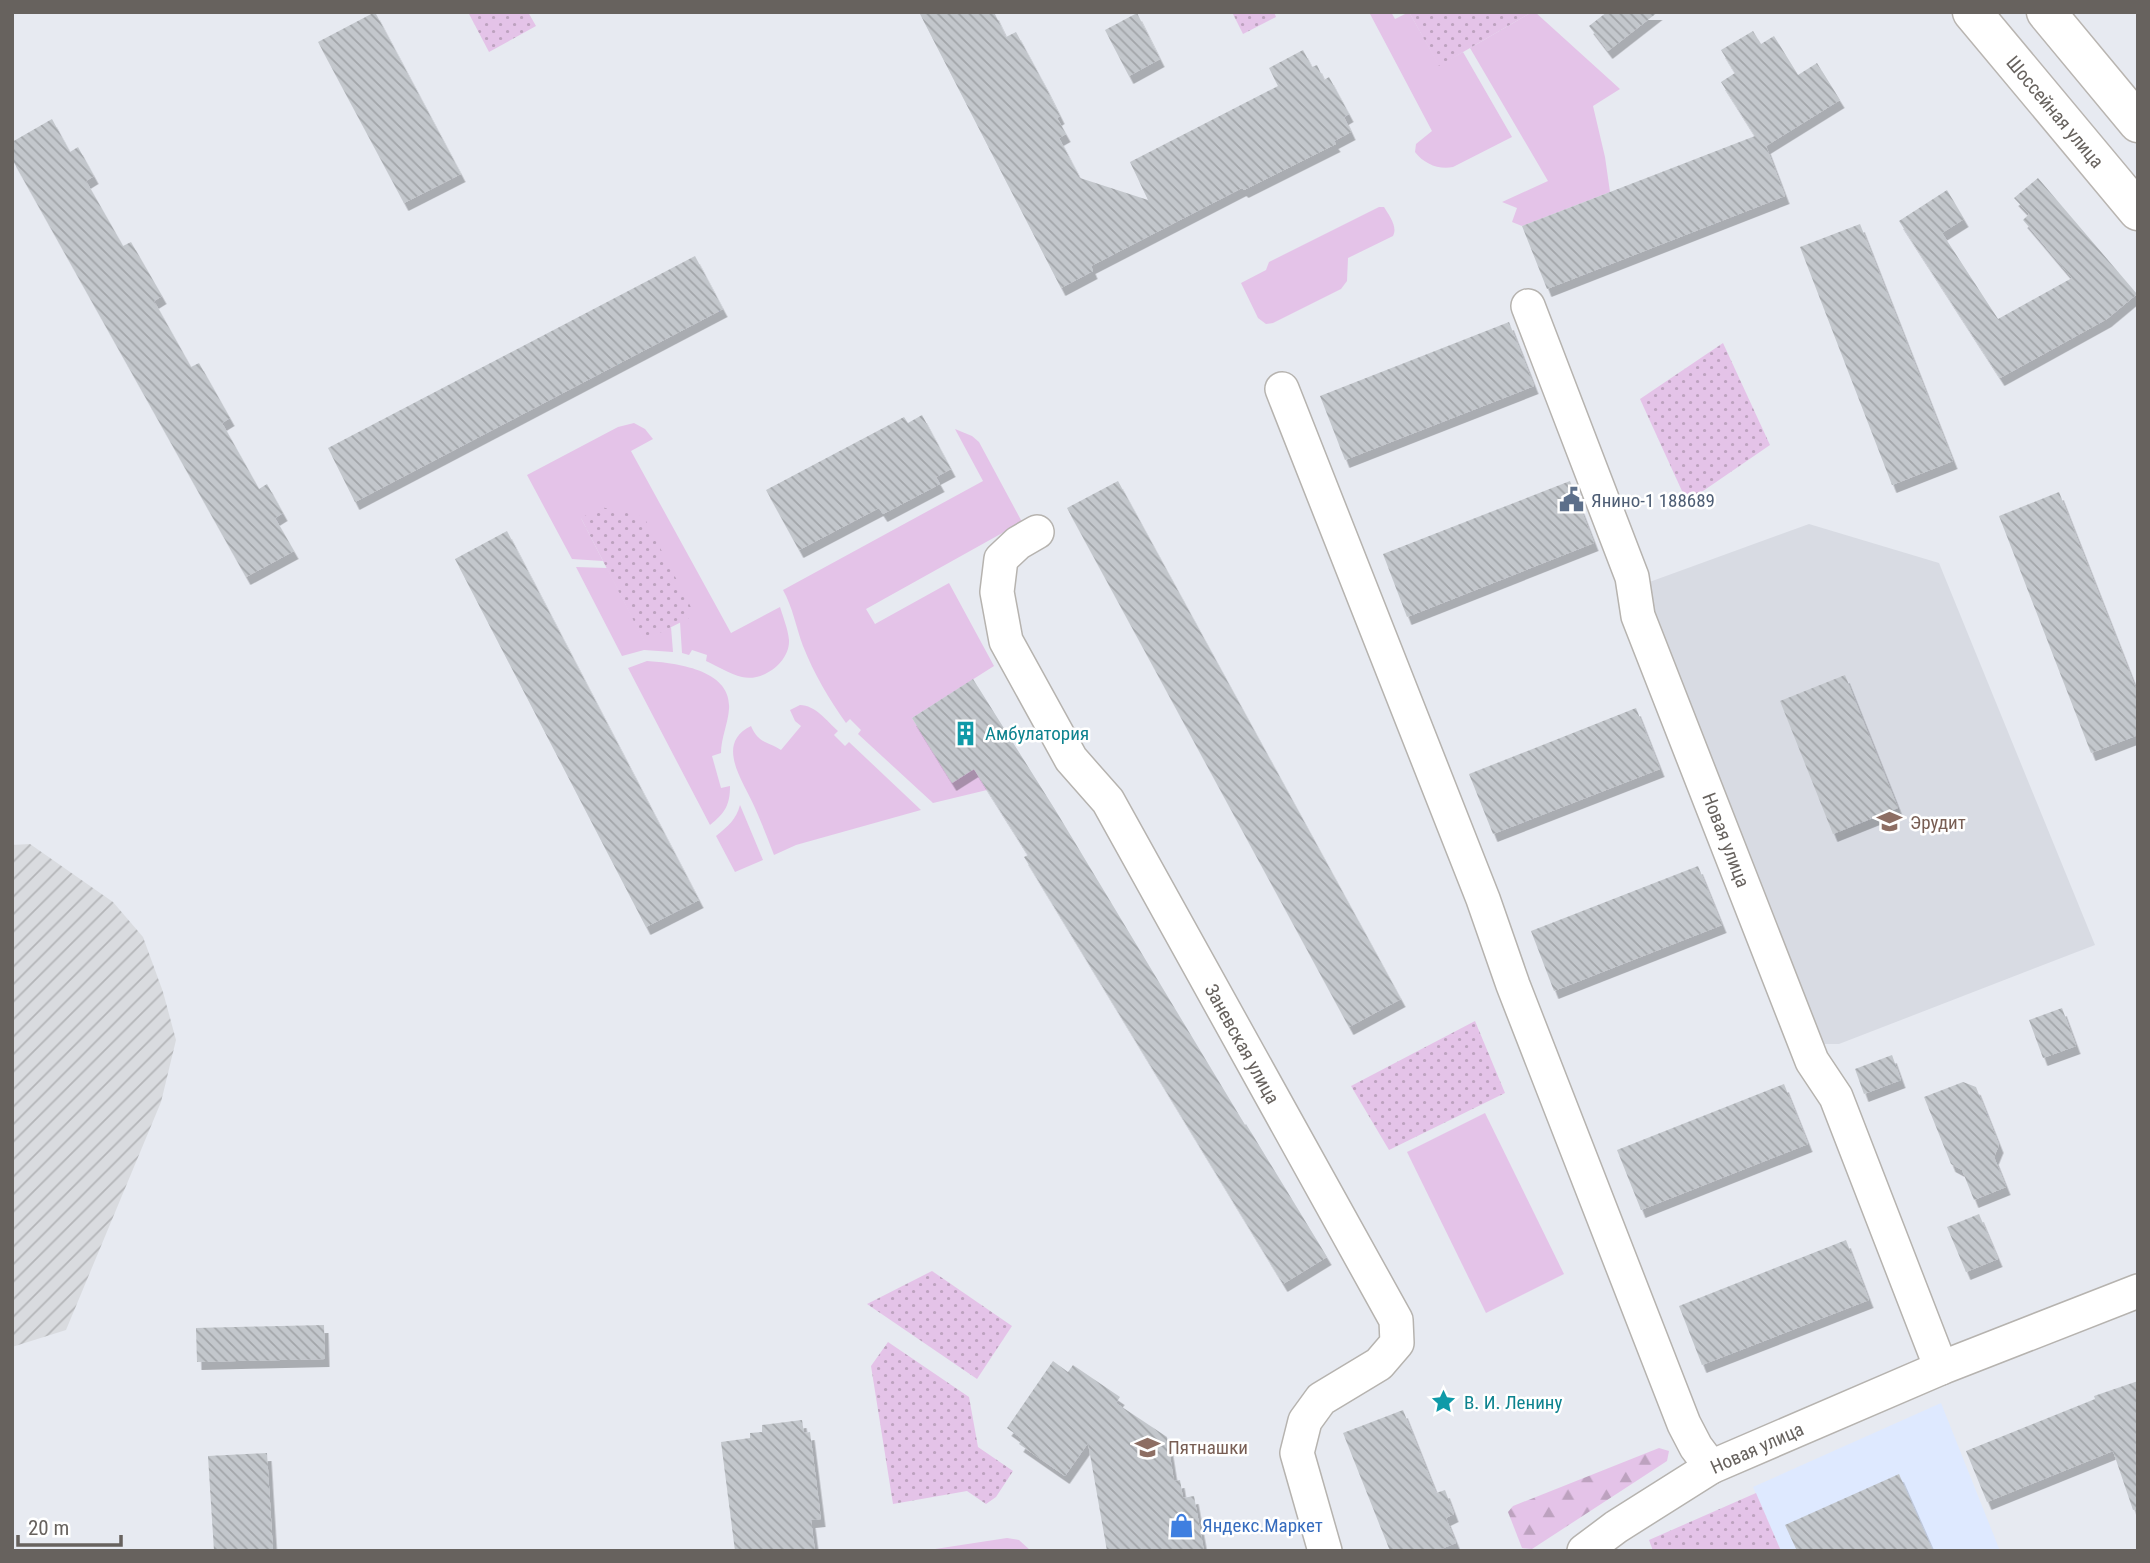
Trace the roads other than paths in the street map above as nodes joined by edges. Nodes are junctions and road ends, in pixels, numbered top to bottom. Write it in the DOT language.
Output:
graph roads {
  1 [pos="1972,12"];
  2 [pos="2046,12"];
  3 [pos="2138,123"];
  4 [pos="2138,211"];
  5 [pos="1528,306"];
  6 [pos="1282,389"];
  7 [pos="1037,532"];
  8 [pos="2138,1292"];
  9 [pos="1941,1368"];
  10 [pos="1711,1467"];
  11 [pos="1325,1551"];
  12 [pos="1584,1551"];
  1 -- 4 [label="main road, Шоссейная улица"];
  2 -- 3 [label="main road"];
  5 -- 9 [label="street, Новая улица"];
  6 -- 10 [label="street"];
  7 -- 11 [label="street, Заневская улица"];
  8 -- 9 [label="street, Новая улица"];
  9 -- 10 [label="street, Новая улица"];
  10 -- 12 [label="street, Новая улица"];
}
